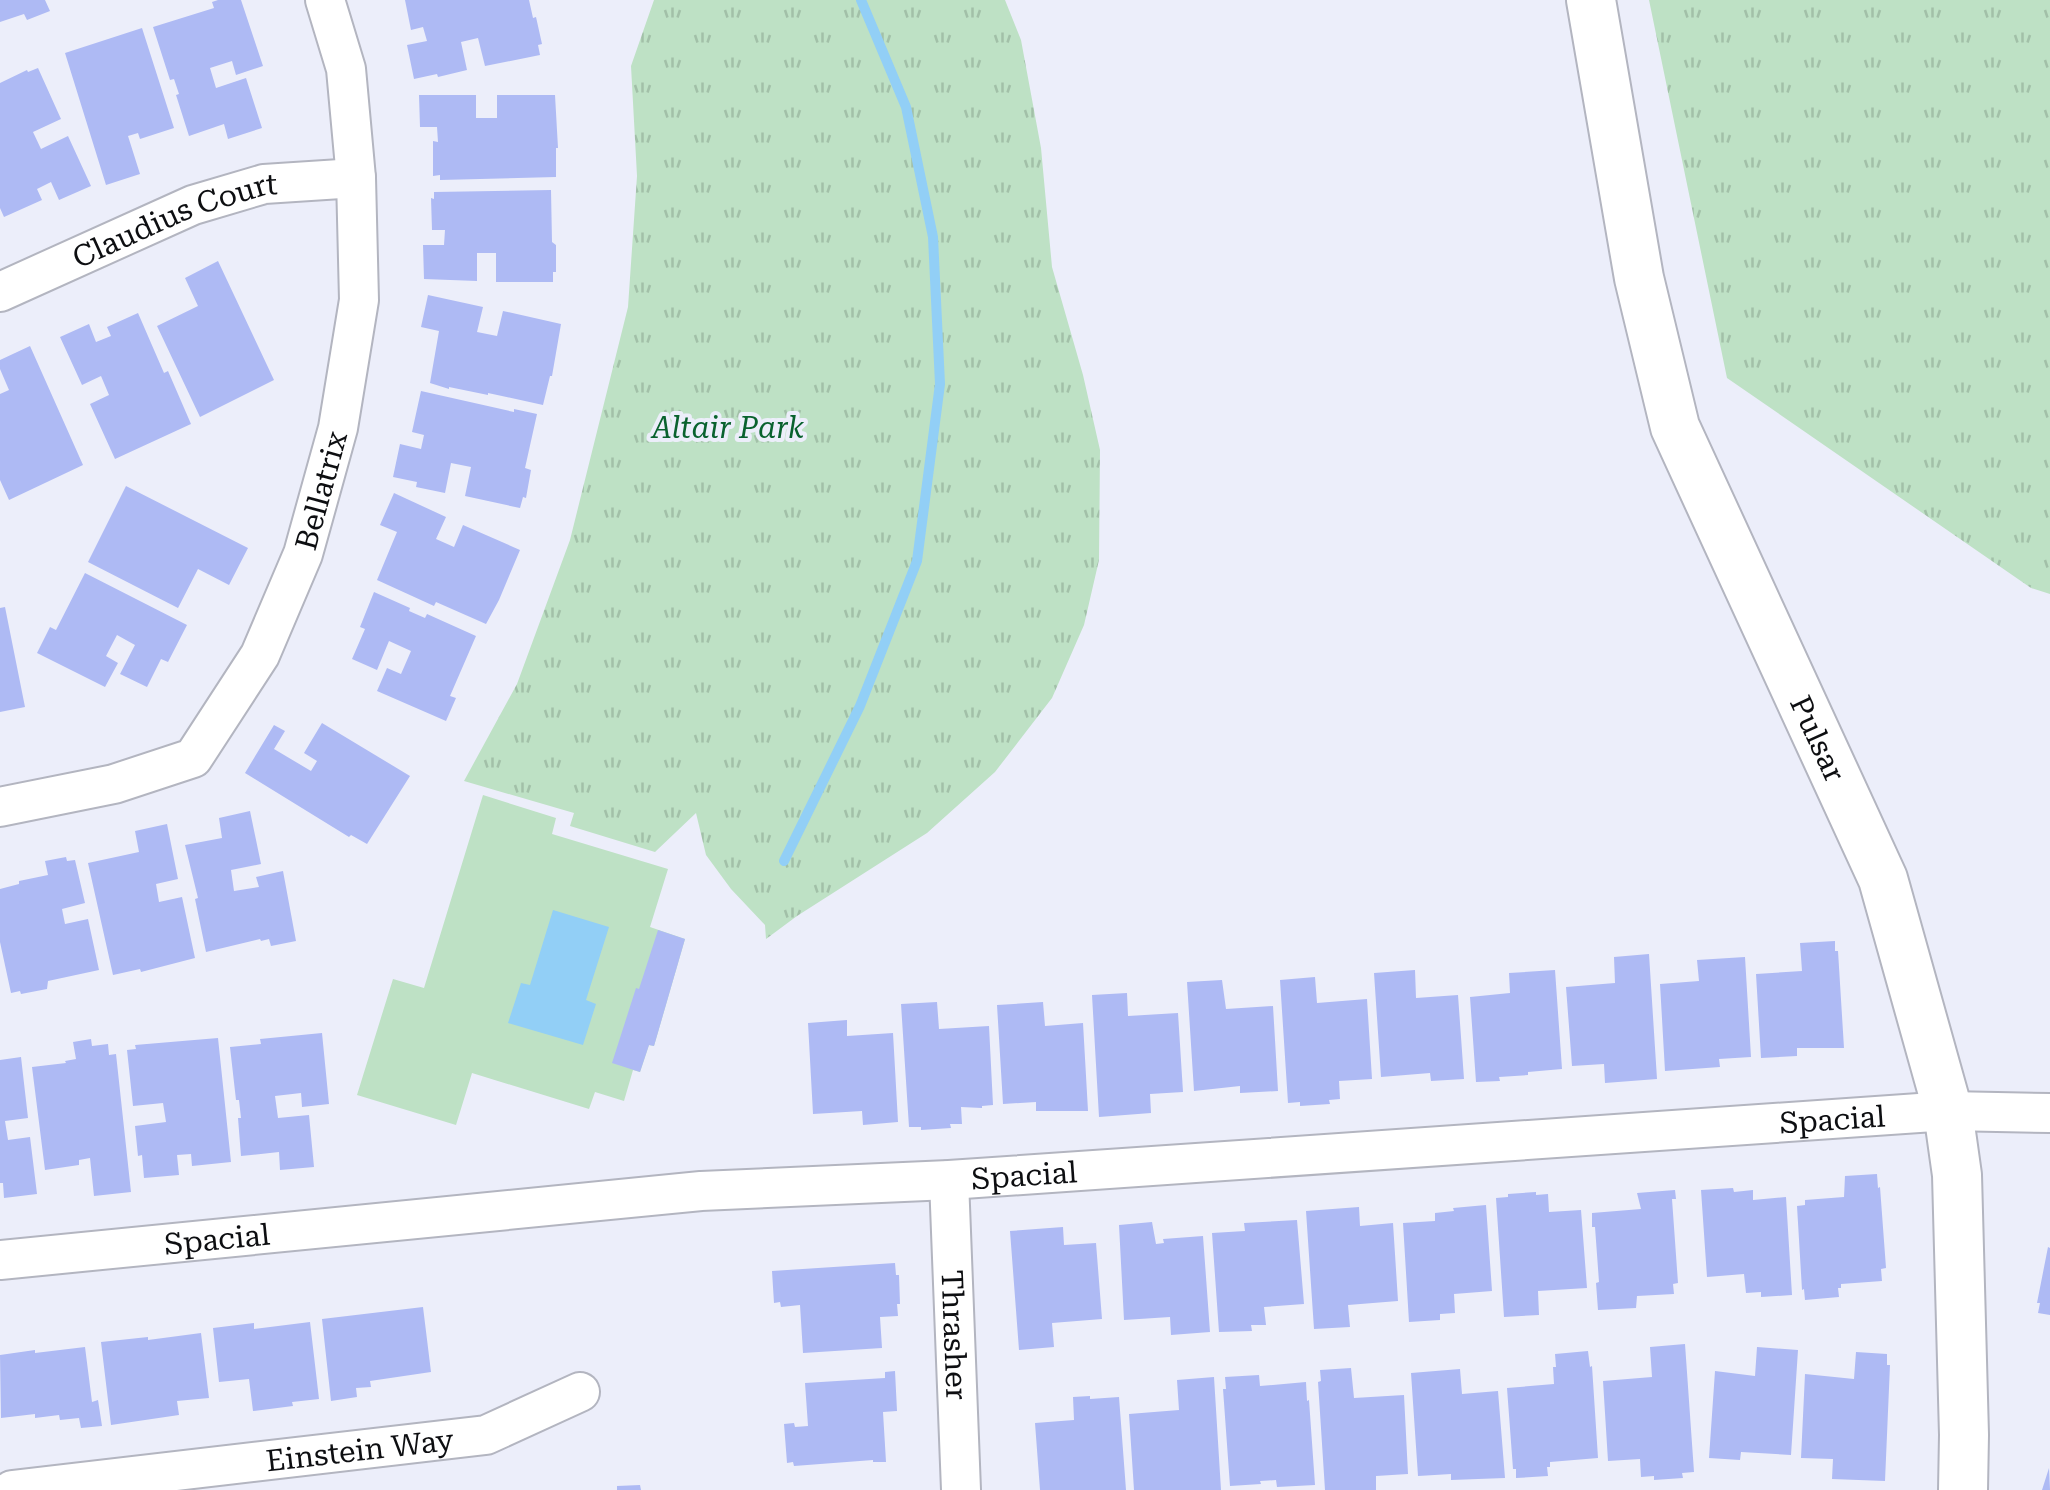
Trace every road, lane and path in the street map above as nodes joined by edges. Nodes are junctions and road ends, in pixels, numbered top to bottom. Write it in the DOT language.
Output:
graph roads {
  1 [pos="325,0"];
  2 [pos="1591,0"];
  3 [pos="356,178"];
  4 [pos="0,292"];
  5 [pos="0,807"];
  6 [pos="1948,1110"];
  7 [pos="2050,1113"];
  8 [pos="949,1180"];
  9 [pos="0,1260"];
  10 [pos="580,1392"];
  11 [pos="12,1490"];
  12 [pos="961,1490"];
  13 [pos="1963,1490"];
  1 -- 3 [label="street, Bellatrix"];
  2 -- 6 [label="street, Pulsar"];
  3 -- 4 [label="street, Claudius Court"];
  3 -- 5 [label="street, Bellatrix"];
  6 -- 7 [label="street, Spacial"];
  6 -- 8 [label="street, Spacial"];
  6 -- 13 [label="street, Pulsar"];
  8 -- 9 [label="street, Spacial"];
  8 -- 12 [label="street, Thrasher"];
  10 -- 11 [label="street, Einstein Way"];
}
